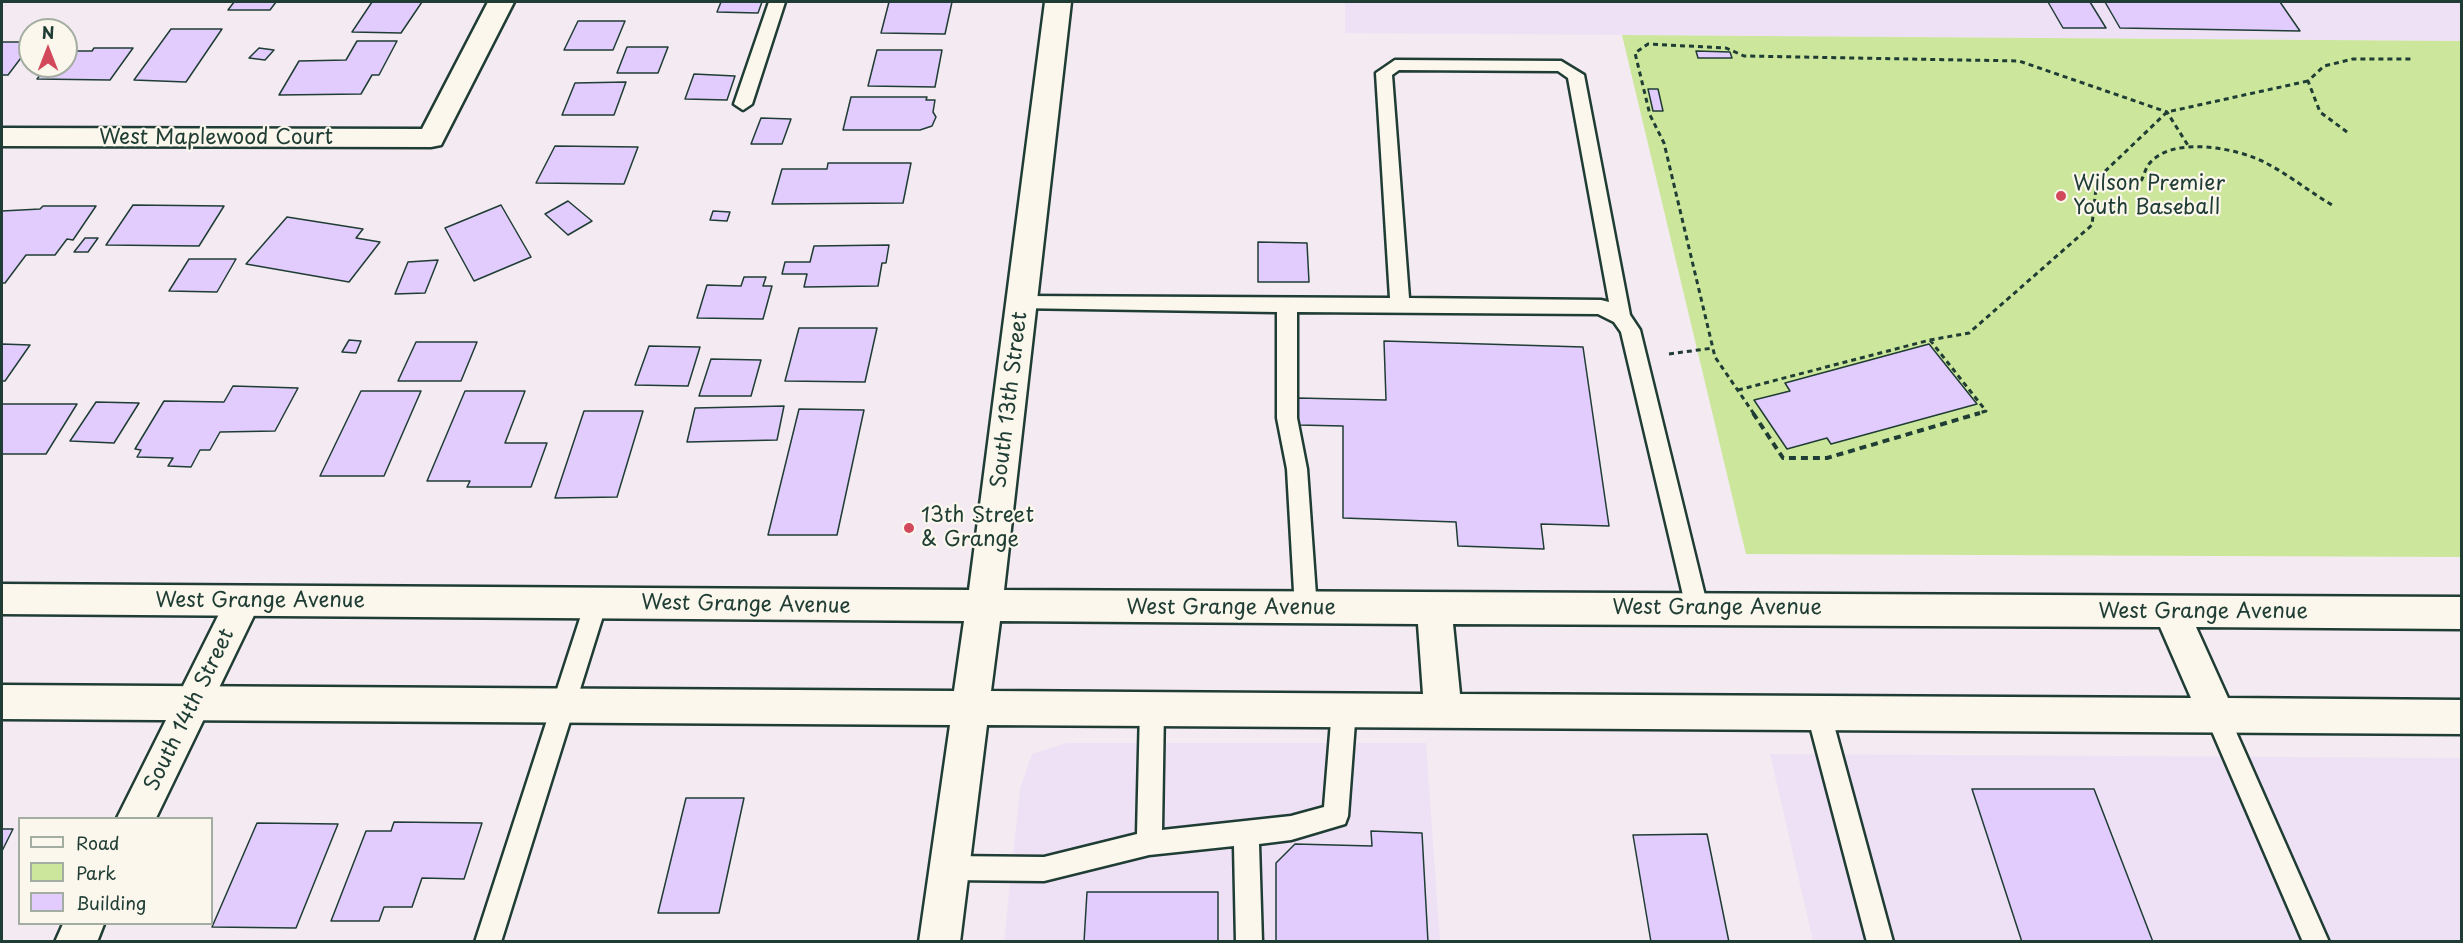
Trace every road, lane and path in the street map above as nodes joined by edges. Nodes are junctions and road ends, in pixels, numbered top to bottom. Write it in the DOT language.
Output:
graph roads {
  1 [pos="501,2"];
  2 [pos="777,2"];
  3 [pos="1058,2"];
  4 [pos="2412,59"];
  5 [pos="2308,81"];
  6 [pos="743,104"];
  7 [pos="2167,112"];
  8 [pos="2347,132"];
  9 [pos="2,137"];
  10 [pos="2189,147"];
  11 [pos="2141,181"];
  12 [pos="2332,205"];
  13 [pos="1021,303"];
  14 [pos="1287,305"];
  15 [pos="1400,306"];
  16 [pos="1621,317"];
  17 [pos="1930,340"];
  18 [pos="1713,348"];
  19 [pos="1638,358"];
  20 [pos="1738,390"];
  21 [pos="2,598"];
  22 [pos="243,601"];
  23 [pos="596,603"];
  24 [pos="984,608"];
  25 [pos="1697,608"];
  26 [pos="1306,609"];
  27 [pos="1434,609"];
  28 [pos="2171,612"];
  29 [pos="2462,613"];
  30 [pos="2,702"];
  31 [pos="195,704"];
  32 [pos="561,705"];
  33 [pos="970,707"];
  34 [pos="1152,708"];
  35 [pos="1344,709"];
  36 [pos="1443,710"];
  37 [pos="1819,714"];
  38 [pos="2217,715"];
  39 [pos="2462,717"];
  40 [pos="137,817"];
  41 [pos="1246,833"];
  42 [pos="1149,843"];
  43 [pos="949,868"];
  44 [pos="84,925"];
  45 [pos="75,942"];
  46 [pos="488,942"];
  47 [pos="939,942"];
  48 [pos="1249,942"];
  49 [pos="1880,942"];
  50 [pos="2316,942"];
  1 -- 9 [label="street, West Maplewood Court"];
  2 -- 6 [label="lane"];
  3 -- 13 [label="street, South 13th Street"];
  4 -- 5 [label="path"];
  5 -- 7 [label="path"];
  5 -- 8 [label="path"];
  7 -- 10 [label="path"];
  7 -- 17 [label="path"];
  7 -- 18 [label="path"];
  10 -- 11 [label="path"];
  10 -- 12 [label="path"];
  13 -- 14 [label="lane"];
  13 -- 24 [label="street, South 13th Street"];
  14 -- 15 [label="lane"];
  14 -- 26 [label="lane"];
  15 -- 16 [label="lane"];
  15 -- 16 [label="lane"];
  16 -- 19 [label="lane"];
  17 -- 20 [label="path"];
  17 -- 20 [label="path"];
  18 -- 19 [label="path"];
  18 -- 20 [label="path"];
  19 -- 25 [label="lane"];
  21 -- 22 [label="street, West Grange Avenue"];
  22 -- 23 [label="street, West Grange Avenue"];
  22 -- 31 [label="street, South 14th Street"];
  23 -- 24 [label="street, West Grange Avenue"];
  23 -- 32 [label="lane"];
  24 -- 26 [label="street, West Grange Avenue"];
  24 -- 33 [label="street, South 13th Street"];
  25 -- 27 [label="street, West Grange Avenue"];
  25 -- 28 [label="street, West Grange Avenue"];
  26 -- 27 [label="street, West Grange Avenue"];
  27 -- 36 [label="street"];
  28 -- 29 [label="street, West Grange Avenue"];
  28 -- 38 [label="street"];
  30 -- 31 [label="street"];
  31 -- 32 [label="street"];
  31 -- 40 [label="street, South 14th Street"];
  32 -- 33 [label="street"];
  32 -- 46 [label="lane"];
  33 -- 34 [label="street"];
  33 -- 43 [label="street, South 13th Street"];
  34 -- 35 [label="street"];
  34 -- 42 [label="lane"];
  35 -- 36 [label="street"];
  35 -- 41 [label="lane"];
  36 -- 37 [label="street"];
  37 -- 38 [label="street"];
  37 -- 49 [label="lane"];
  38 -- 39 [label="street"];
  38 -- 50 [label="lane"];
  41 -- 42 [label="lane"];
  41 -- 48 [label="lane"];
  42 -- 43 [label="lane"];
  43 -- 47 [label="street, South 13th Street"];
  44 -- 45 [label="street"];
}
